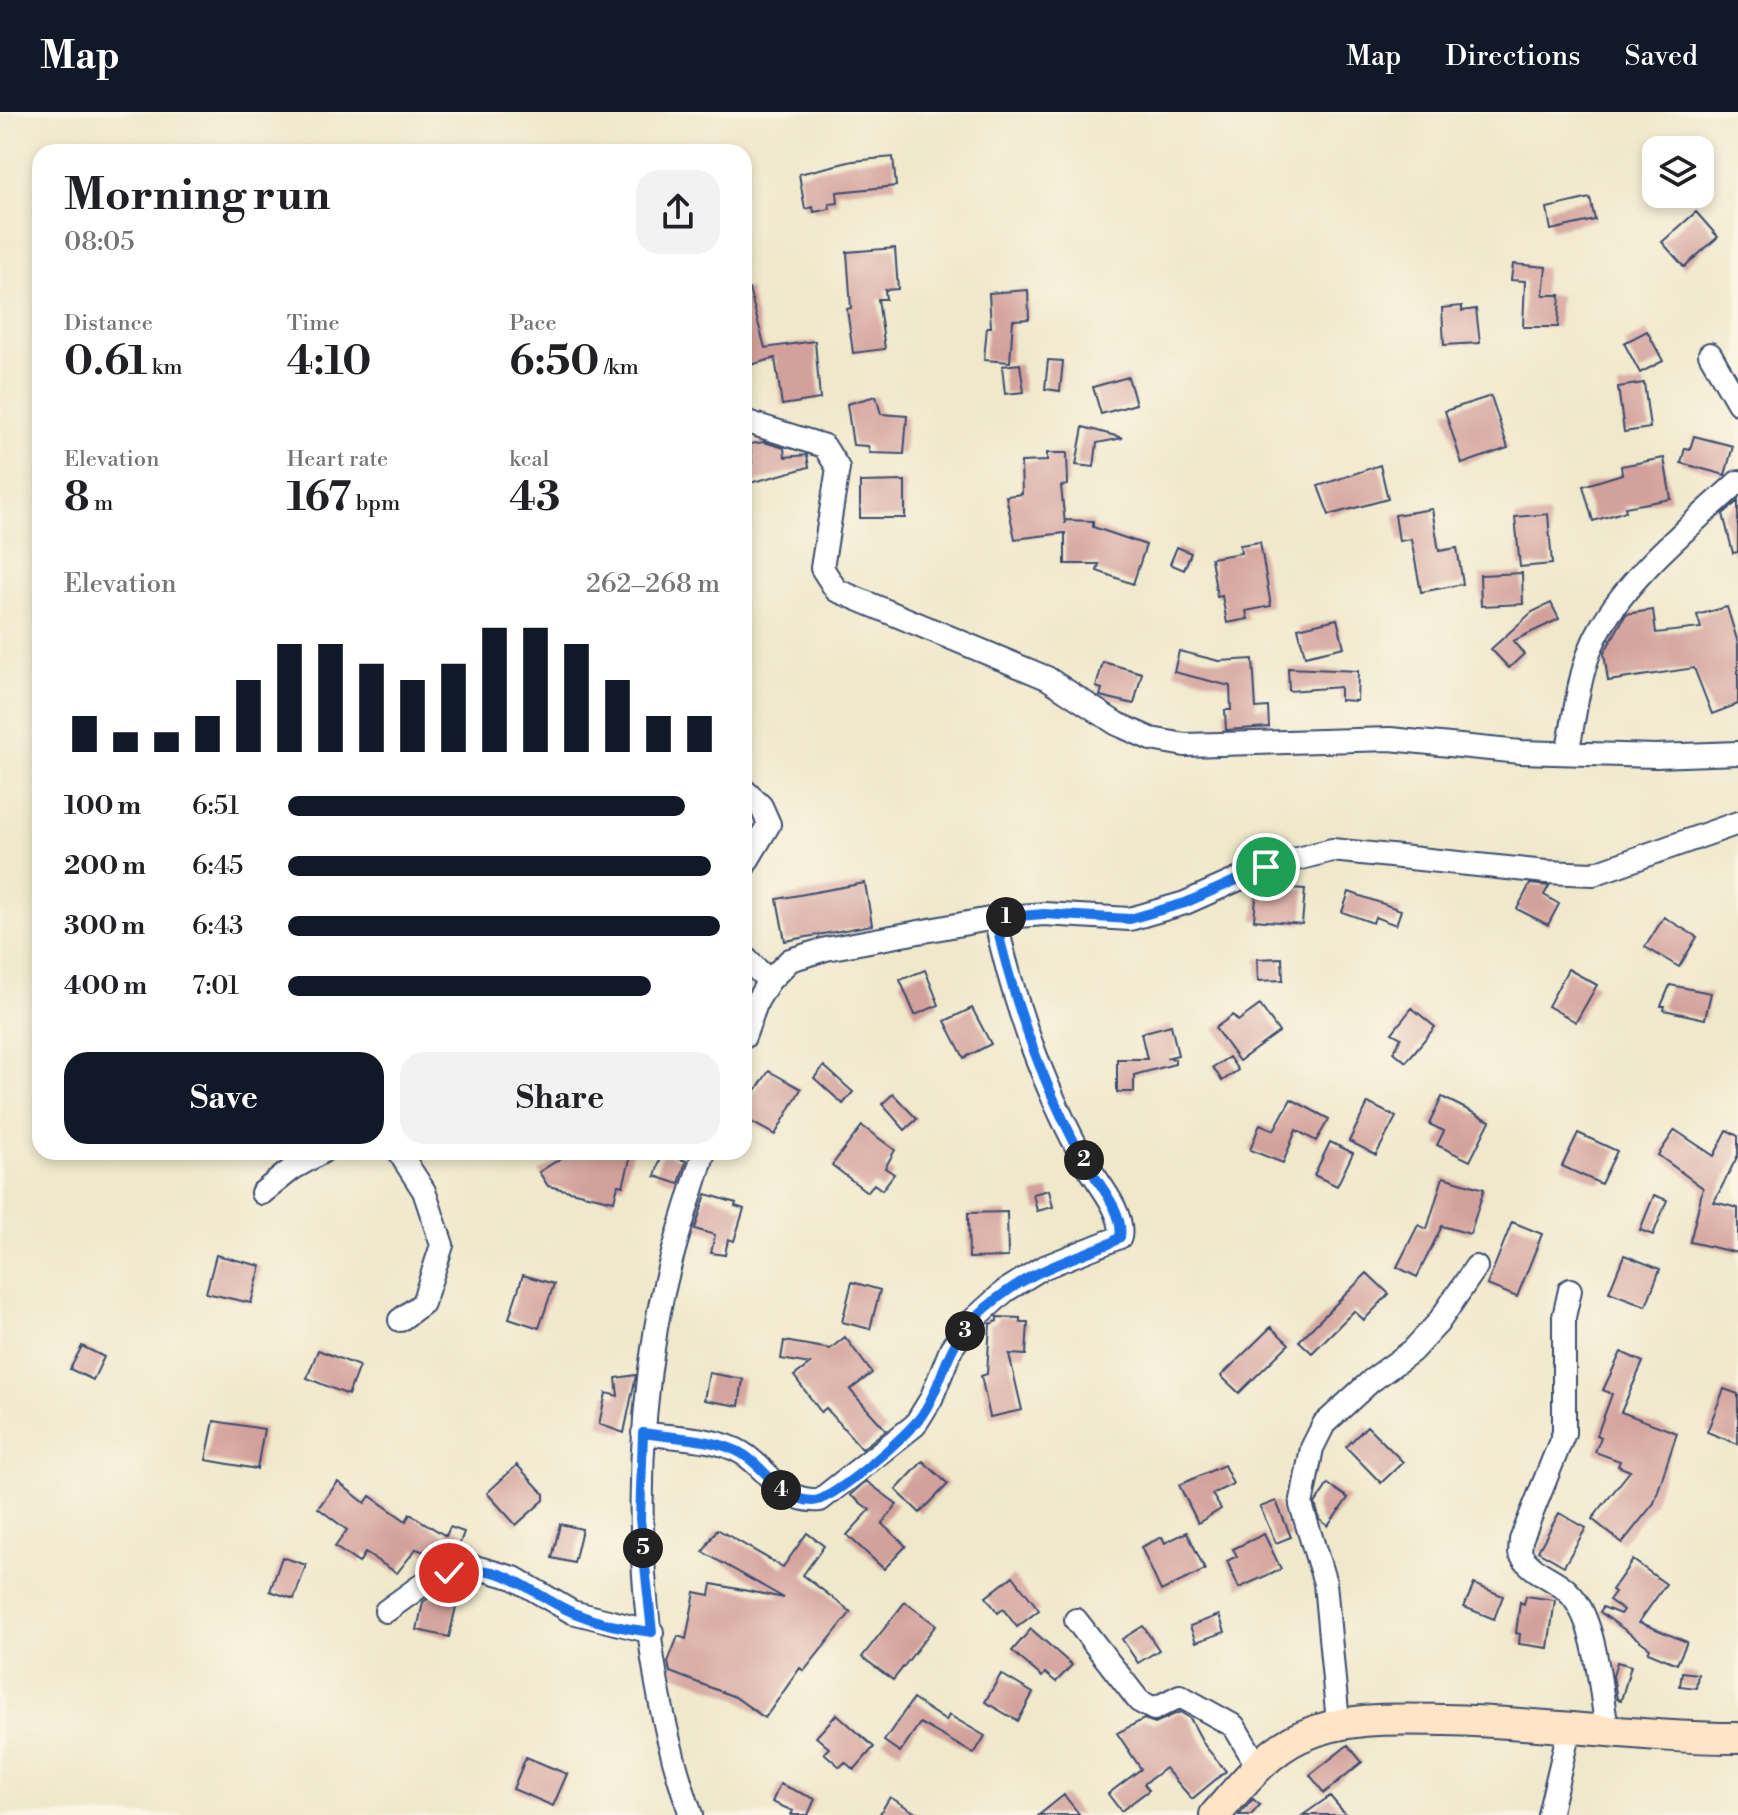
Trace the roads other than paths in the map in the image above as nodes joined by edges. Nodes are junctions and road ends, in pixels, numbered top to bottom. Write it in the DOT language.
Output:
graph roads {
  1 [pos="1710,354"];
  2 [pos="1738,403"];
  3 [pos="752,424"];
  4 [pos="1738,482"];
  5 [pos="1567,753"];
  6 [pos="1738,753"];
  7 [pos="752,798"];
  8 [pos="1738,823"];
  9 [pos="752,853"];
  10 [pos="995,918"];
  11 [pos="752,965"];
  12 [pos="769,981"];
  13 [pos="752,996"];
  14 [pos="308,1160"];
  15 [pos="404,1160"];
  16 [pos="702,1160"];
  17 [pos="262,1193"];
  18 [pos="1476,1267"];
  19 [pos="1570,1290"];
  20 [pos="400,1320"];
  21 [pos="643,1433"];
  22 [pos="386,1611"];
  23 [pos="1076,1620"];
  24 [pos="652,1632"];
  25 [pos="1338,1723"];
  26 [pos="1570,1726"];
  27 [pos="1607,1728"];
  28 [pos="1738,1738"];
  29 [pos="1258,1767"];
  30 [pos="691,1815"];
  31 [pos="1215,1815"];
  32 [pos="1549,1815"];
  1 -- 2 [label="street"];
  3 -- 5 [label="street"];
  4 -- 5 [label="street"];
  5 -- 6 [label="street"];
  7 -- 9 [label="street"];
  8 -- 10 [label="street"];
  10 -- 12 [label="street"];
  10 -- 21 [label="street"];
  11 -- 12 [label="street"];
  12 -- 13 [label="street"];
  14 -- 17 [label="street"];
  15 -- 20 [label="street"];
  16 -- 21 [label="street"];
  18 -- 25 [label="street"];
  19 -- 27 [label="street"];
  21 -- 24 [label="street"];
  22 -- 24 [label="street"];
  23 -- 29 [label="street"];
  24 -- 30 [label="street"];
  25 -- 26 [label="main road"];
  25 -- 29 [label="main road"];
  26 -- 27 [label="main road"];
  26 -- 32 [label="street"];
  27 -- 28 [label="main road"];
  29 -- 31 [label="main road"];
}
